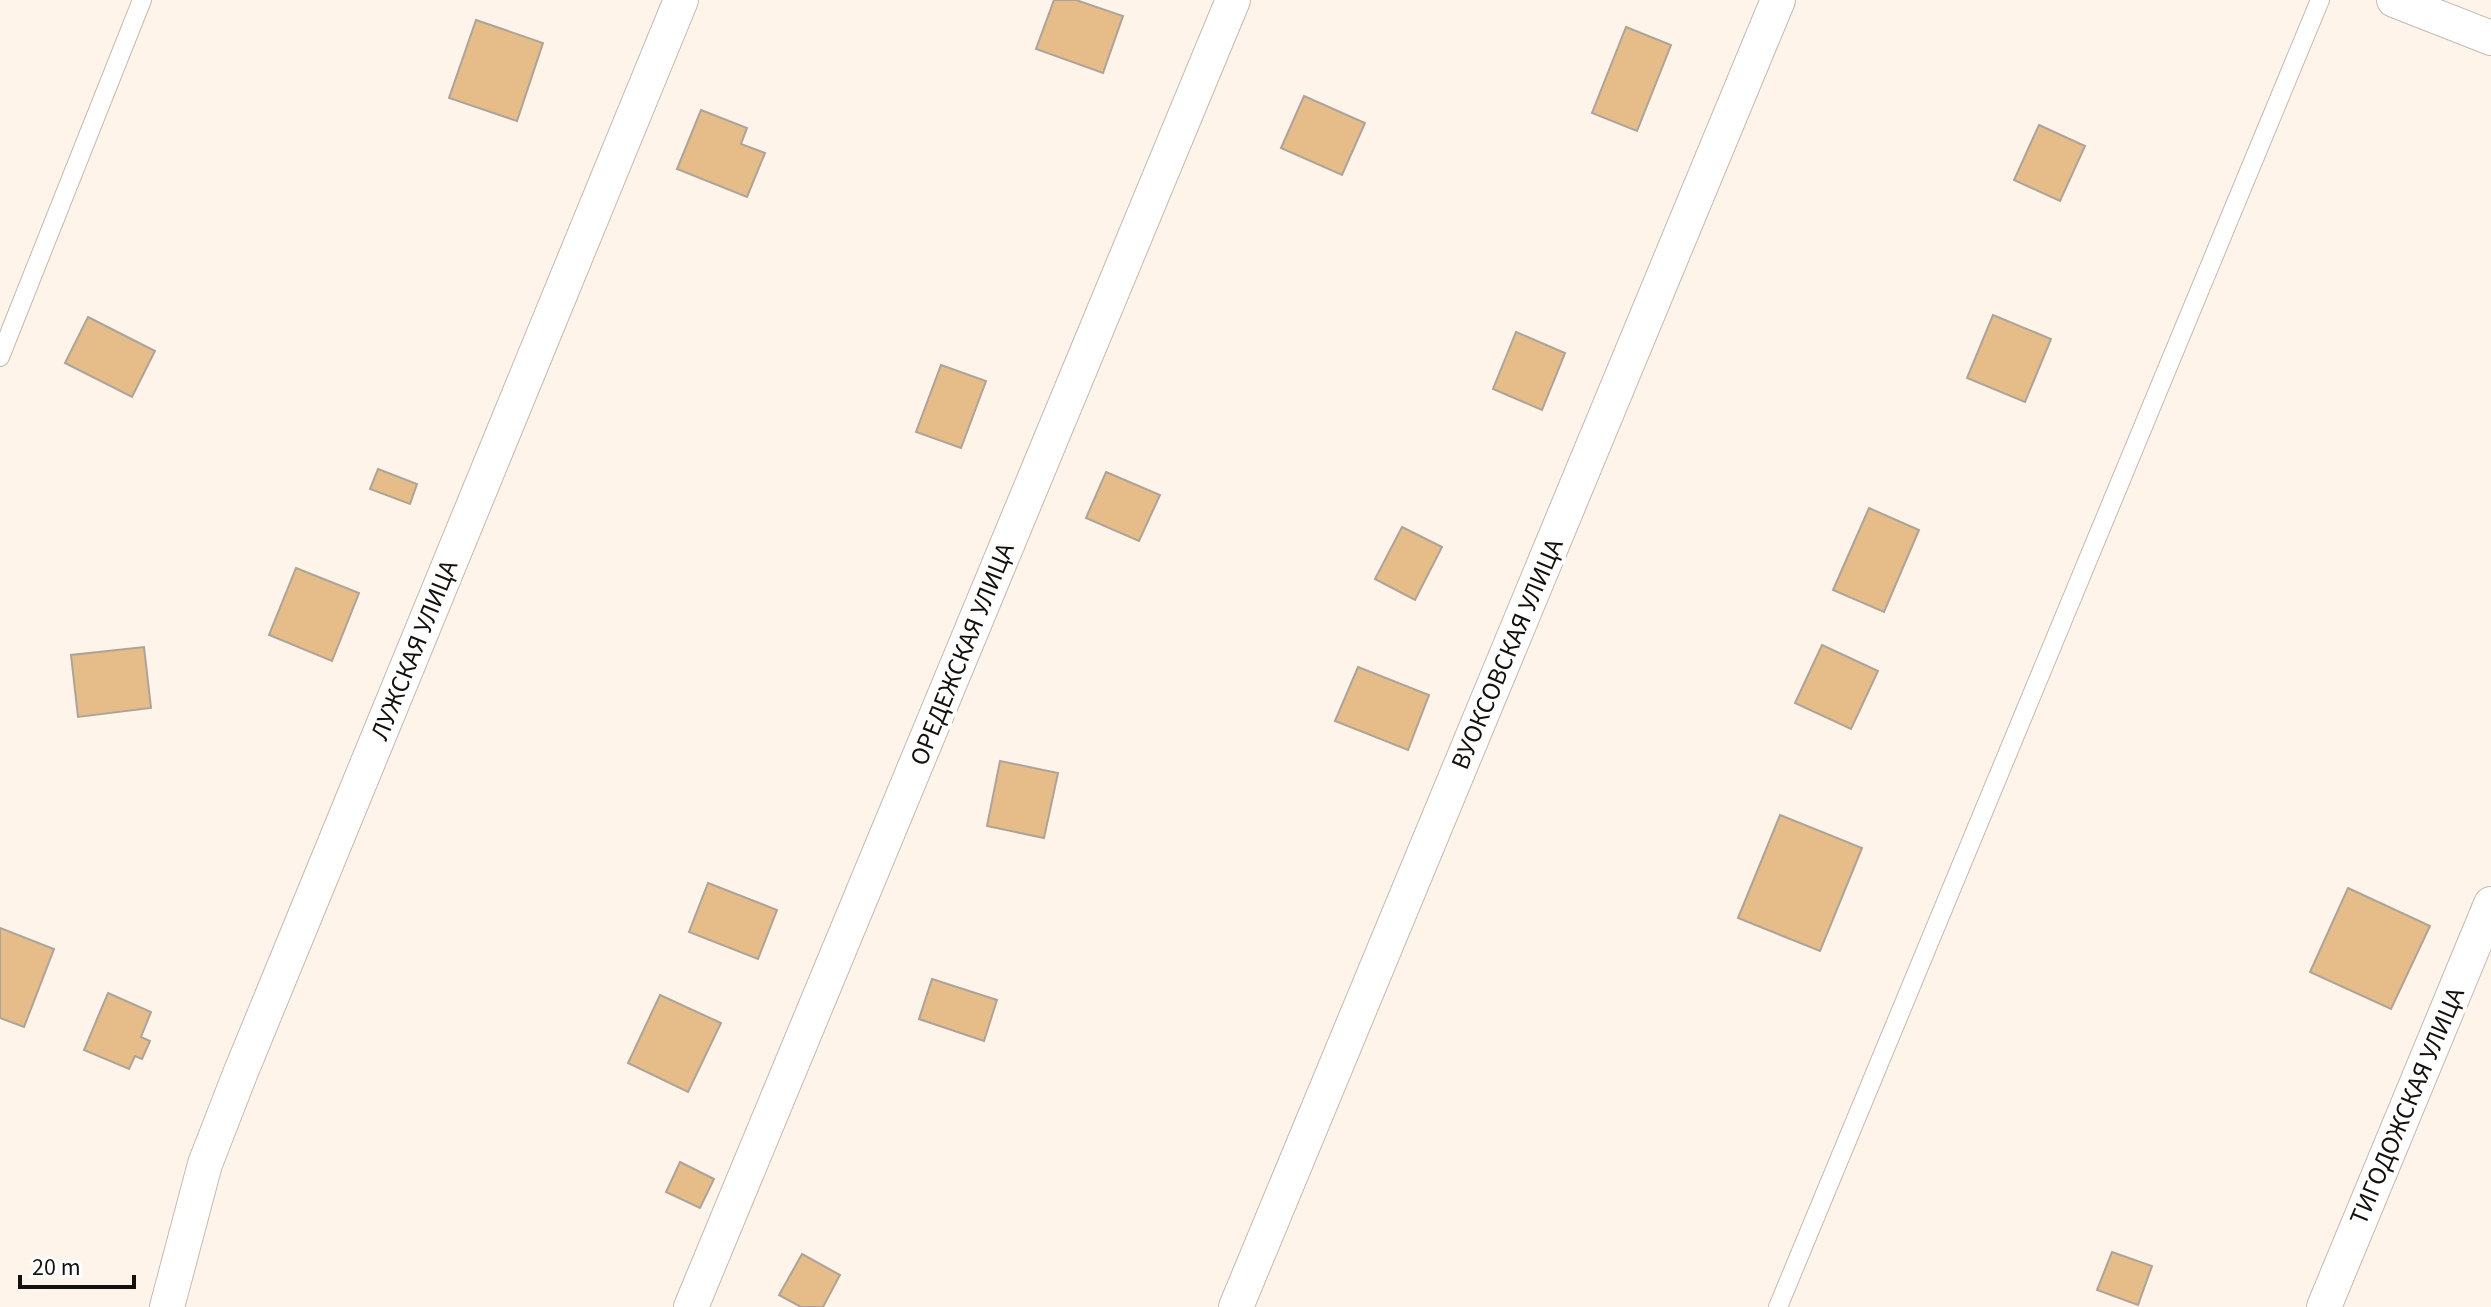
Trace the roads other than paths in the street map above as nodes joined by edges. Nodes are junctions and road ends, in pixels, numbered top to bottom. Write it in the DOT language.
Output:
graph roads {
  1 [pos="142,0"];
  2 [pos="681,0"];
  3 [pos="1233,0"];
  4 [pos="1778,0"];
  5 [pos="2320,0"];
  6 [pos="2394,0"];
  7 [pos="2491,38"];
  8 [pos="0,357"];
  9 [pos="2491,904"];
  10 [pos="167,1307"];
  11 [pos="691,1307"];
  12 [pos="1236,1307"];
  13 [pos="1778,1307"];
  14 [pos="2324,1307"];
  1 -- 8 [label="lane"];
  2 -- 10 [label="street, ЛУЖСКАЯ УЛИЦА"];
  3 -- 11 [label="street, ОРЕДЕЖСКАЯ УЛИЦА"];
  4 -- 12 [label="street, ВУОКСОВСКАЯ УЛИЦА"];
  5 -- 13 [label="lane"];
  6 -- 7 [label="street"];
  9 -- 14 [label="street, ТИГОДОЖСКАЯ УЛИЦА"];
}
